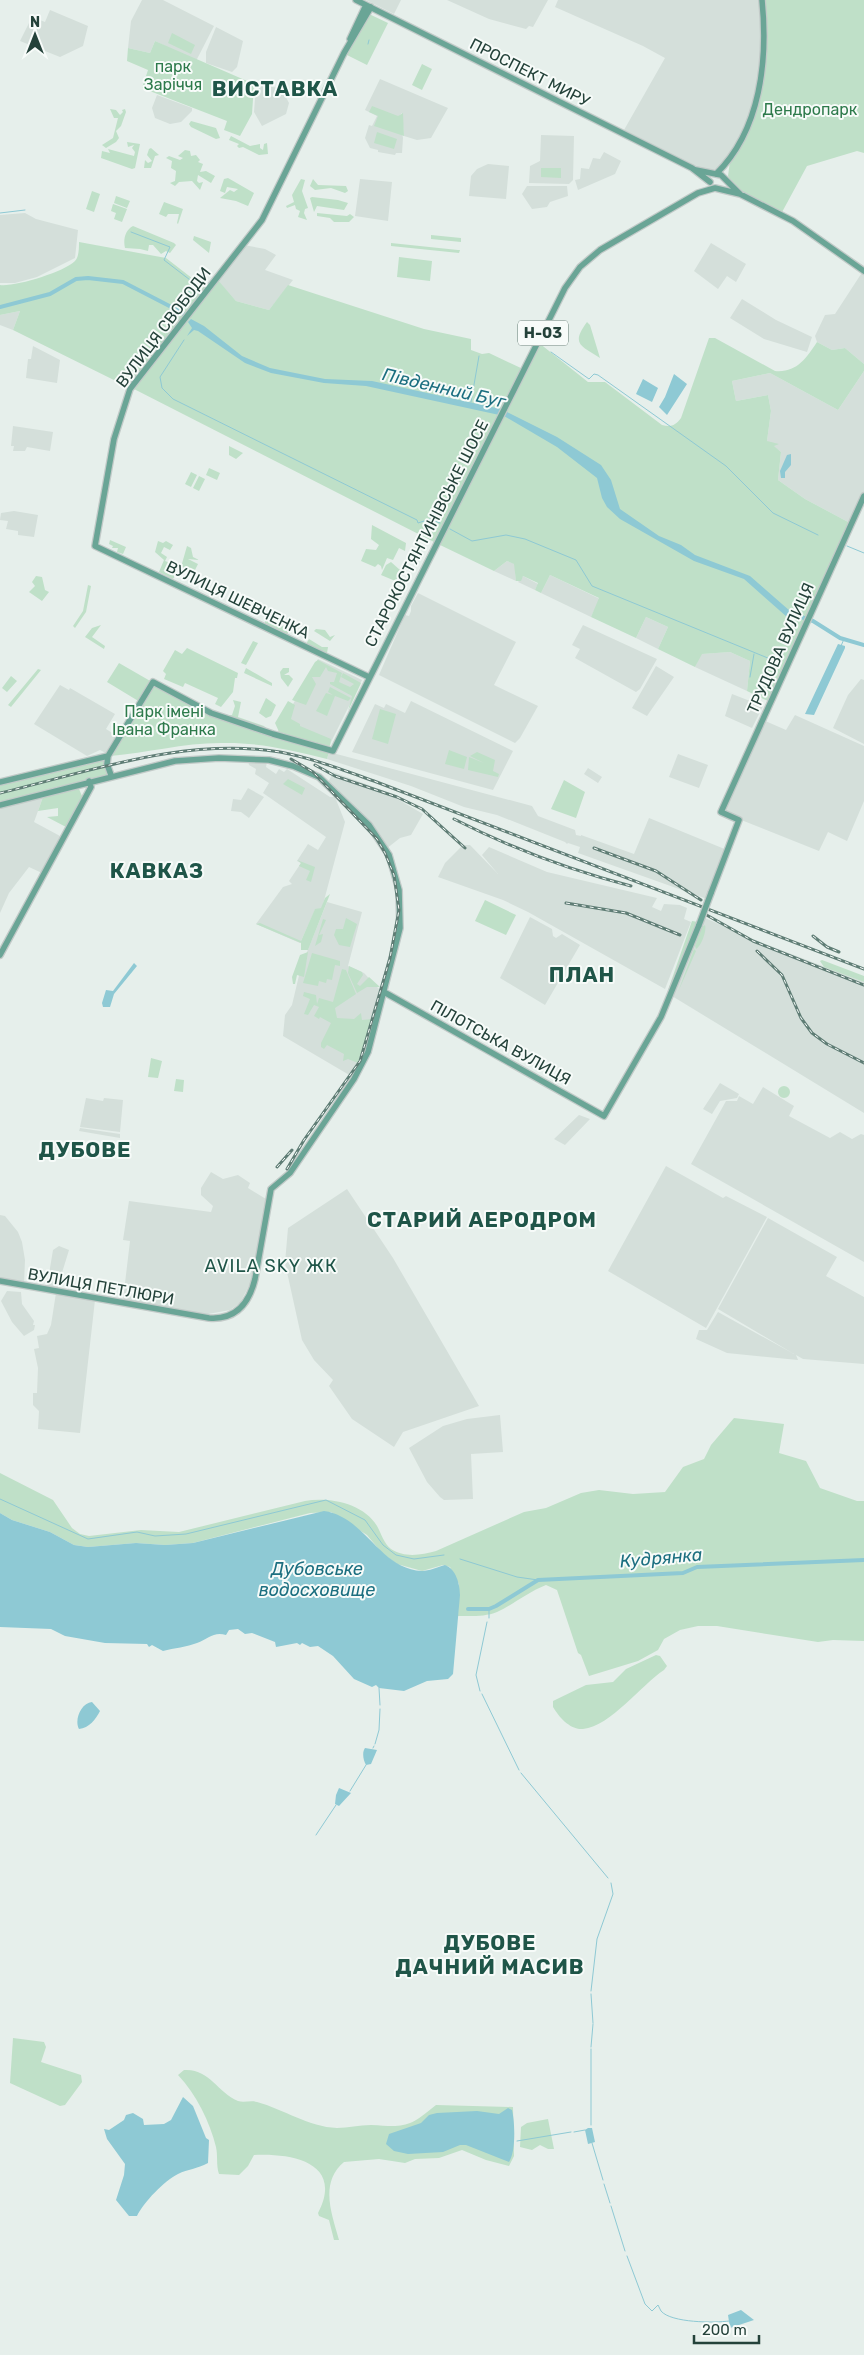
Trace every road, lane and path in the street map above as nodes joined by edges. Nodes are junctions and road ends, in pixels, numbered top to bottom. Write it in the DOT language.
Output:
graph roads {
  1 [pos="356,0"];
  2 [pos="762,0"];
  3 [pos="368,6"];
  4 [pos="357,29"];
  5 [pos="340,59"];
  6 [pos="338,66"];
  7 [pos="729,161"];
  8 [pos="287,166"];
  9 [pos="692,168"];
  10 [pos="716,174"];
  11 [pos="723,178"];
  12 [pos="710,182"];
  13 [pos="716,188"];
  14 [pos="698,193"];
  15 [pos="740,194"];
  16 [pos="864,271"];
  17 [pos="864,496"];
  18 [pos="95,546"];
  19 [pos="369,677"];
  20 [pos="108,756"];
  21 [pos="110,775"];
  22 [pos="89,781"];
  23 [pos="0,782"];
  24 [pos="0,805"];
  25 [pos="0,955"];
  26 [pos="384,992"];
  27 [pos="604,1116"];
  28 [pos="0,1281"];
  1 -- 3 [label="main road, ПРОСПЕКТ МИРУ"];
  2 -- 7 [label="main road, Н-03"];
  3 -- 4 [label="main road, ВУЛИЦЯ СВОБОДИ"];
  3 -- 9 [label="main road, ПРОСПЕКТ МИРУ"];
  4 -- 5 [label="main road, ВУЛИЦЯ СВОБОДИ"];
  4 -- 6 [label="main road, ВУЛИЦЯ СВОБОДИ"];
  5 -- 6 [label="main road"];
  5 -- 8 [label="main road, ВУЛИЦЯ СВОБОДИ"];
  6 -- 8 [label="main road, ВУЛИЦЯ СВОБОДИ"];
  7 -- 10 [label="main road, Н-03"];
  7 -- 11 [label="main road, Н-03"];
  8 -- 18 [label="main road, ВУЛИЦЯ СВОБОДИ"];
  9 -- 10 [label="main road, ПРОСПЕКТ МИРУ"];
  9 -- 12 [label="main road, ПРОСПЕКТ МИРУ"];
  10 -- 11 [label="main road, ПРОСПЕКТ МИРУ"];
  10 -- 12 [label="main road, Н-03"];
  11 -- 13 [label="main road, Н-03"];
  11 -- 15 [label="main road"];
  12 -- 13 [label="main road, ПРОСПЕКТ МИРУ"];
  12 -- 14 [label="main road, Н-03"];
  13 -- 14 [label="main road, Н-03"];
  13 -- 15 [label="main road"];
  14 -- 19 [label="main road, СТАРОКОСТЯНТИНІВСЬКЕ ШОСЕ / Н-03"];
  15 -- 16 [label="main road"];
  17 -- 27 [label="main road, ТРУДОВА ВУЛИЦЯ, bridge"];
  18 -- 19 [label="main road, ВУЛИЦЯ ШЕВЧЕНКА"];
  19 -- 20 [label="main road, СТАРОКОСТЯНТИНІВСЬКЕ ШОСЕ"];
  20 -- 21 [label="main road"];
  20 -- 23 [label="main road"];
  21 -- 22 [label="main road, ВУЛИЦЯ ПЕТЛЮРИ"];
  21 -- 26 [label="main road, ВУЛИЦЯ ПЕТЛЮРИ"];
  22 -- 24 [label="main road, ВУЛИЦЯ ПЕТЛЮРИ"];
  22 -- 25 [label="main road"];
  26 -- 27 [label="main road, ПІЛОТСЬКА ВУЛИЦЯ"];
  26 -- 28 [label="main road, ВУЛИЦЯ ПЕТЛЮРИ"];
}
